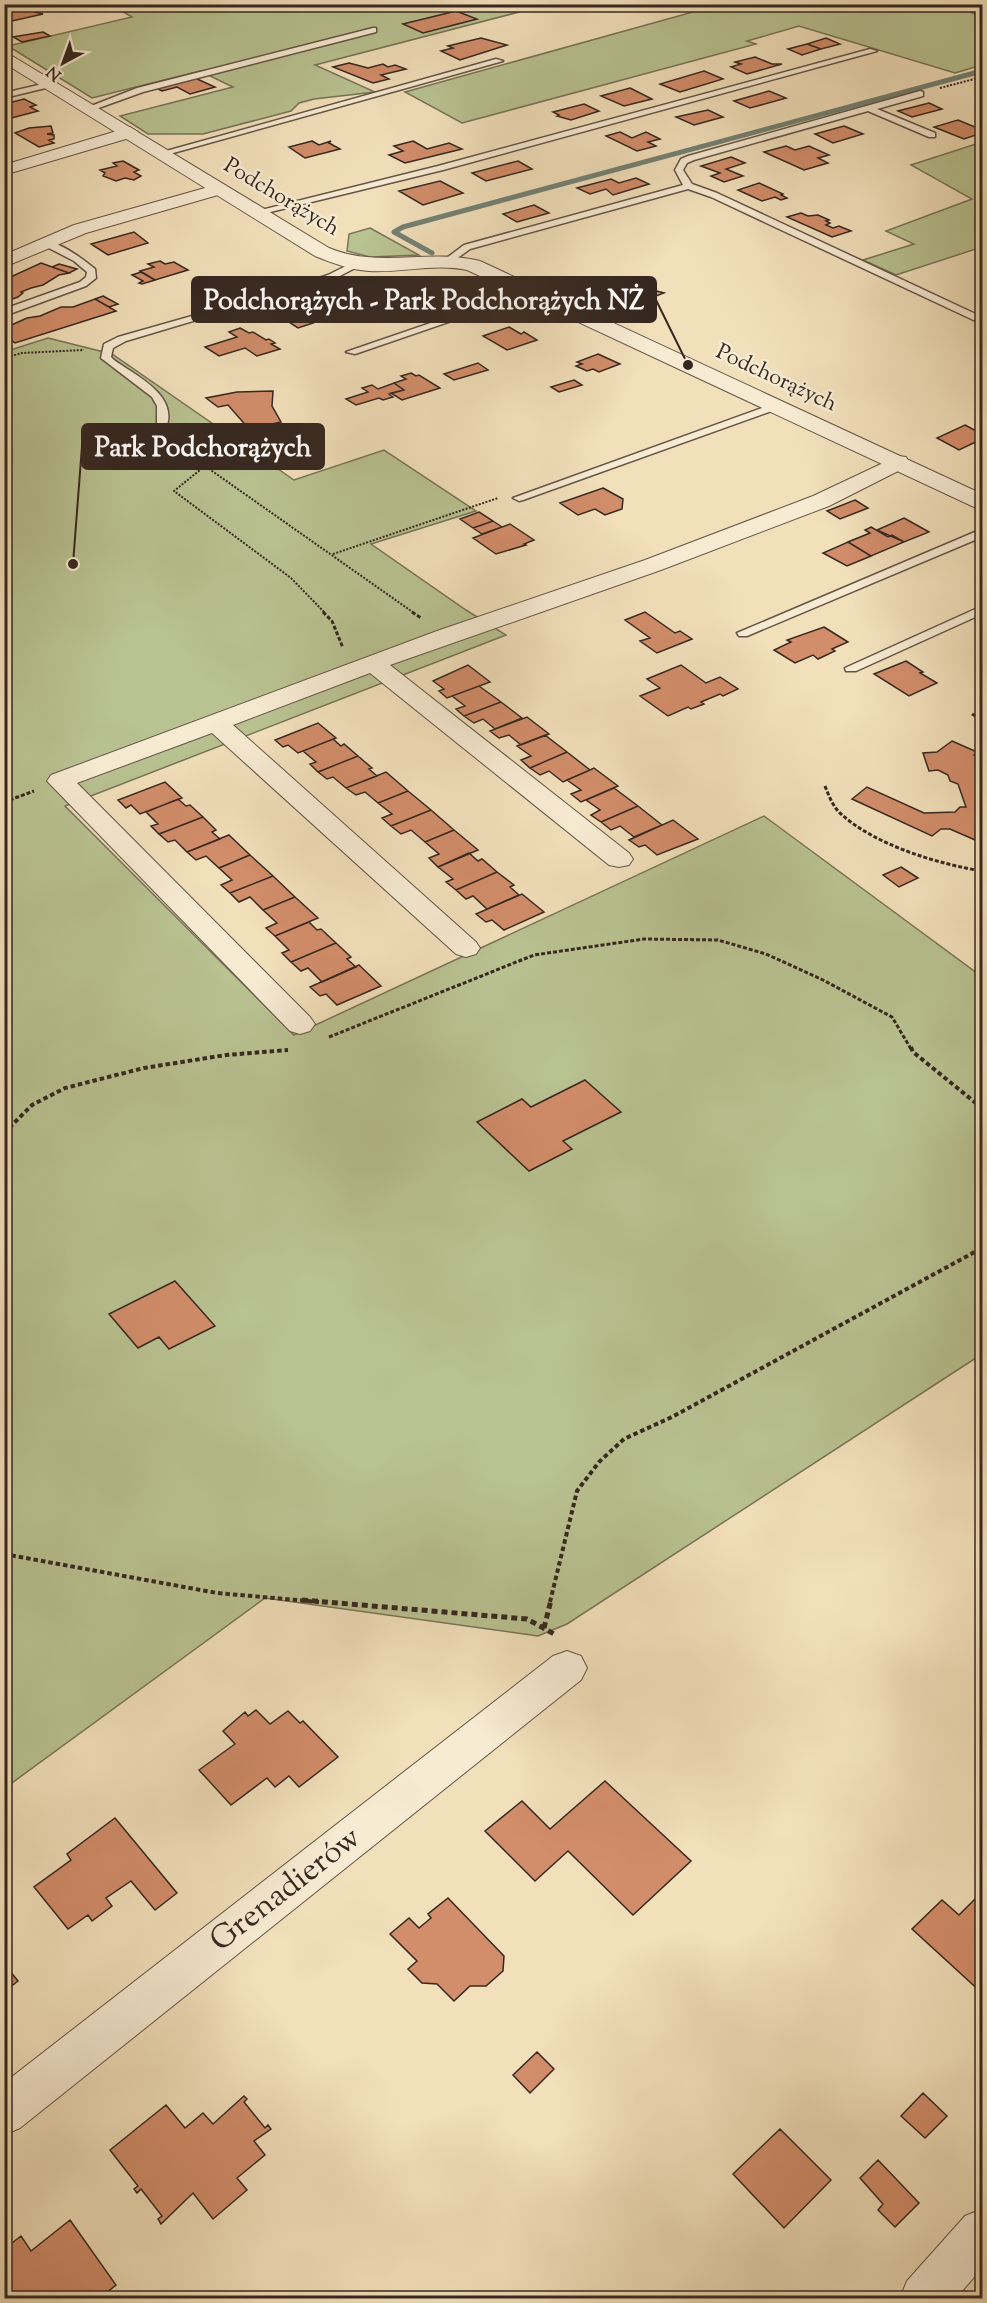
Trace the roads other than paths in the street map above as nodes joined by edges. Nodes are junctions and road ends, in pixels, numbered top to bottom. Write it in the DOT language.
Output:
graph roads {
  1 [pos="374,30"];
  2 [pos="873,51"];
  3 [pos="4,56"];
  4 [pos="499,61"];
  5 [pos="51,84"];
  6 [pos="920,94"];
  7 [pos="4,96"];
  8 [pos="90,108"];
  9 [pos="868,108"];
  10 [pos="130,132"];
  11 [pos="932,135"];
  12 [pos="163,153"];
  13 [pos="4,170"];
  14 [pos="688,186"];
  15 [pos="219,189"];
  16 [pos="258,212"];
  17 [pos="46,243"];
  18 [pos="449,260"];
  19 [pos="4,262"];
  20 [pos="356,264"];
  21 [pos="531,292"];
  22 [pos="4,314"];
  23 [pos="982,321"];
  24 [pos="351,352"];
  25 [pos="776,406"];
  26 [pos="162,426"];
  27 [pos="898,462"];
  28 [pos="521,498"];
  29 [pos="982,502"];
  30 [pos="982,533"];
  31 [pos="982,610"];
  32 [pos="743,633"];
  33 [pos="363,668"];
  34 [pos="851,668"];
  35 [pos="215,722"];
  36 [pos="619,859"];
  37 [pos="466,948"];
  38 [pos="300,1024"];
  39 [pos="567,1668"];
  40 [pos="4,2112"];
  41 [pos="982,2233"];
  42 [pos="924,2298"];
  1 -- 8 [label="lane"];
  2 -- 16 [label="lane"];
  3 -- 5 [label="street, Podchorążych"];
  4 -- 12 [label="lane"];
  5 -- 7 [label="lane"];
  5 -- 8 [label="street, Podchorążych"];
  6 -- 9 [label="lane"];
  8 -- 10 [label="street, Podchorążych"];
  9 -- 11 [label="lane"];
  9 -- 14 [label="lane"];
  10 -- 12 [label="street, Podchorążych"];
  10 -- 13 [label="street"];
  12 -- 15 [label="street, Podchorążych"];
  14 -- 18 [label="lane"];
  14 -- 23 [label="lane"];
  15 -- 16 [label="street, Podchorążych"];
  15 -- 17 [label="street"];
  16 -- 20 [label="street, Podchorążych"];
  17 -- 19 [label="street"];
  17 -- 22 [label="lane"];
  18 -- 20 [label="street, Podchorążych"];
  18 -- 21 [label="street, Podchorążych"];
  20 -- 26 [label="lane"];
  21 -- 24 [label="lane"];
  21 -- 25 [label="street, Podchorążych"];
  25 -- 27 [label="street, Podchorążych"];
  25 -- 28 [label="lane"];
  27 -- 29 [label="street, Podchorążych"];
  27 -- 33 [label="street"];
  30 -- 32 [label="lane"];
  31 -- 34 [label="lane"];
  33 -- 35 [label="street"];
  33 -- 36 [label="street"];
  35 -- 37 [label="street"];
  35 -- 38 [label="street"];
  39 -- 40 [label="street, Grenadierów"];
  41 -- 42 [label="street"];
}
